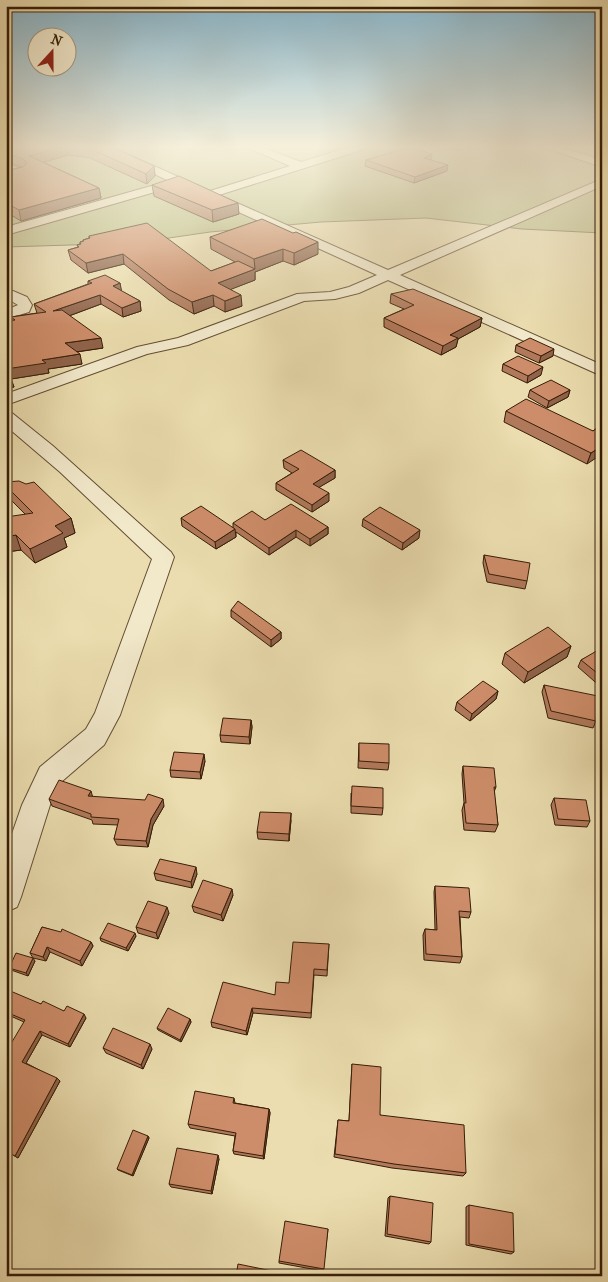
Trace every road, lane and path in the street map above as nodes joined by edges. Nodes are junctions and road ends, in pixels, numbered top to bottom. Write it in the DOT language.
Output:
graph roads {
  1 [pos="97,206"];
  2 [pos="232,206"];
  3 [pos="547,206"];
  4 [pos="6,230"];
  5 [pos="387,275"];
  6 [pos="6,292"];
  7 [pos="6,315"];
  8 [pos="602,371"];
  9 [pos="6,400"];
  10 [pos="6,417"];
  11 [pos="6,898"];
  1 -- 4 [label="street"];
  2 -- 5 [label="street"];
  3 -- 5 [label="street"];
  5 -- 8 [label="street"];
  5 -- 9 [label="street"];
  6 -- 7 [label="street"];
  10 -- 11 [label="street"];
}
